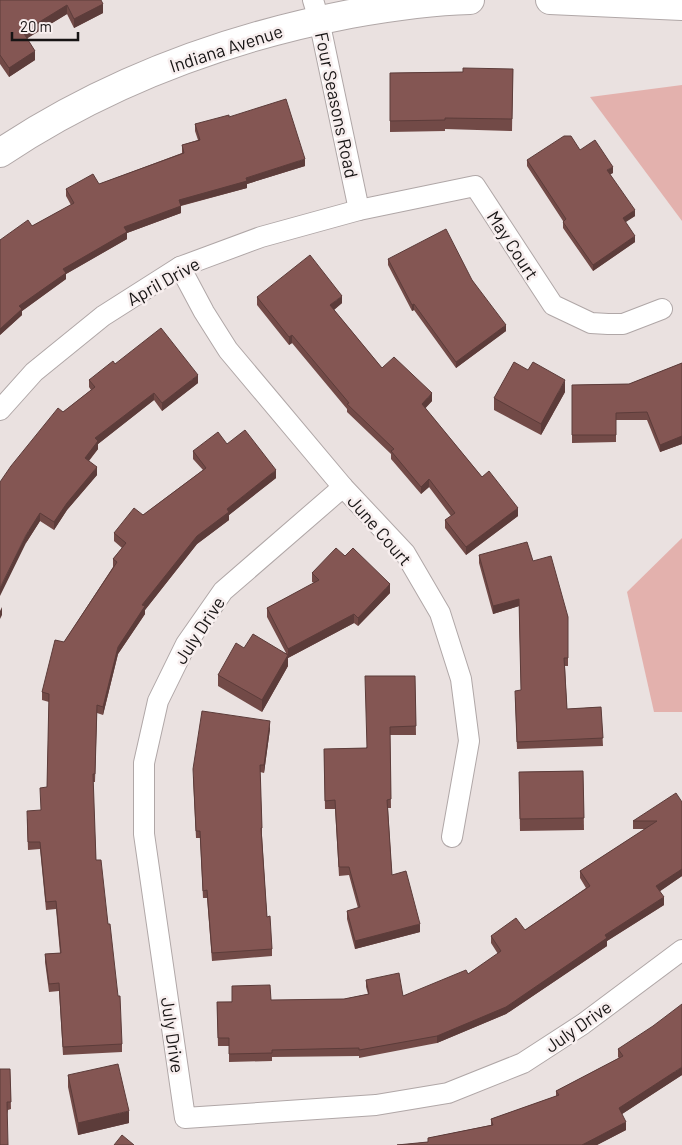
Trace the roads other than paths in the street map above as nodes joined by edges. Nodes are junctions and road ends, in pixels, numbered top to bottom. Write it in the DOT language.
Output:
graph roads {
  1 [pos="470,0"];
  2 [pos="550,0"];
  3 [pos="634,2"];
  4 [pos="682,6"];
  5 [pos="316,10"];
  6 [pos="0,153"];
  7 [pos="359,210"];
  8 [pos="180,267"];
  9 [pos="662,309"];
  10 [pos="0,410"];
  11 [pos="343,487"];
  12 [pos="452,837"];
  13 [pos="682,950"];
  1 -- 5 [label="street, Indiana Avenue"];
  2 -- 3 [label="street"];
  3 -- 4 [label="street"];
  5 -- 6 [label="street, Indiana Avenue"];
  5 -- 7 [label="street, Four Seasons Road"];
  7 -- 8 [label="street, April Drive"];
  7 -- 9 [label="street, May Court"];
  8 -- 10 [label="street, April Drive"];
  8 -- 11 [label="street, June Court"];
  11 -- 12 [label="street, June Court"];
  11 -- 13 [label="street, July Drive"];
}
